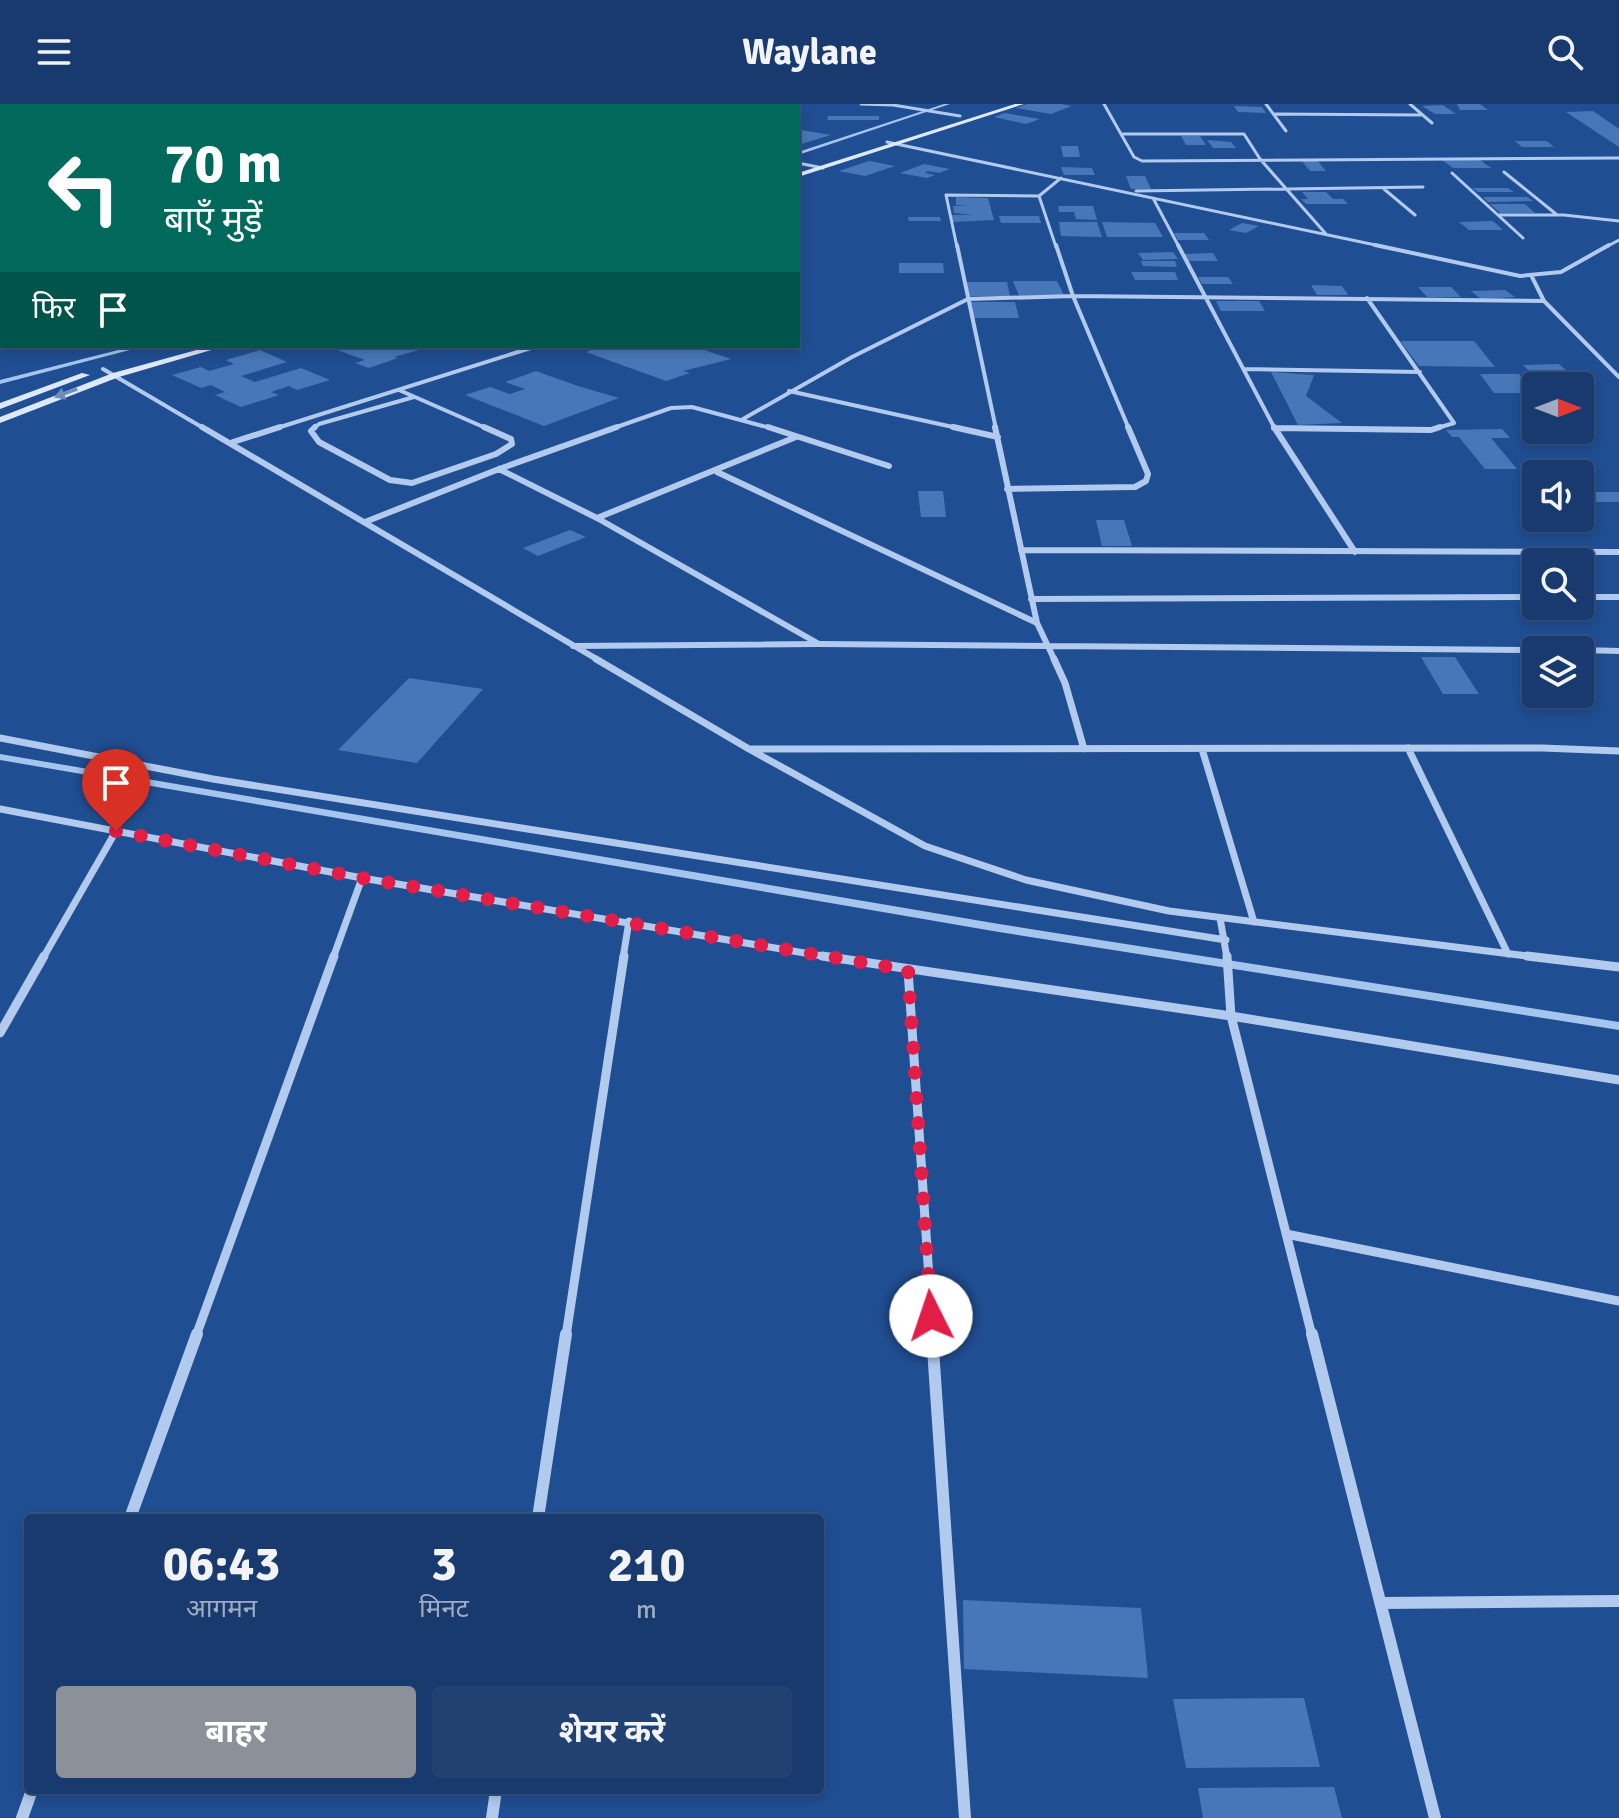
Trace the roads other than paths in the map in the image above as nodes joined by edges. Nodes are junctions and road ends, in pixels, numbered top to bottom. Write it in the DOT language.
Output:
graph roads {
  1 [pos="861,104"];
  2 [pos="998,104"];
  3 [pos="1021,104"];
  4 [pos="1104,104"];
  5 [pos="1266,104"];
  6 [pos="1410,104"];
  7 [pos="1275,114"];
  8 [pos="1421,115"];
  9 [pos="960,116"];
  10 [pos="1432,123"];
  11 [pos="1286,131"];
  12 [pos="1123,134"];
  13 [pos="887,142"];
  14 [pos="901,144"];
  15 [pos="1619,158"];
  16 [pos="1260,159"];
  17 [pos="810,165"];
  18 [pos="800,166"];
  19 [pos="823,168"];
  20 [pos="1504,172"];
  21 [pos="1452,173"];
  22 [pos="800,174"];
  23 [pos="1061,178"];
  24 [pos="1423,187"];
  25 [pos="1383,188"];
  26 [pos="1285,189"];
  27 [pos="1119,191"];
  28 [pos="1039,196"];
  29 [pos="1153,198"];
  30 [pos="1415,215"];
  31 [pos="1498,215"];
  32 [pos="1557,215"];
  33 [pos="1619,221"];
  34 [pos="1327,234"];
  35 [pos="1523,238"];
  36 [pos="1619,240"];
  37 [pos="1532,277"];
  38 [pos="1073,296"];
  39 [pos="1205,297"];
  40 [pos="1367,298"];
  41 [pos="968,299"];
  42 [pos="1544,301"];
  43 [pos="180,348"];
  44 [pos="214,348"];
  45 [pos="531,348"];
  46 [pos="103,369"];
  47 [pos="1244,369"];
  48 [pos="1420,372"];
  49 [pos="116,375"];
  50 [pos="1619,377"];
  51 [pos="399,390"];
  52 [pos="788,391"];
  53 [pos="414,397"];
  54 [pos="0,406"];
  55 [pos="743,419"];
  56 [pos="0,420"];
  57 [pos="1274,428"];
  58 [pos="797,437"];
  59 [pos="998,437"];
  60 [pos="233,442"];
  61 [pos="889,466"];
  62 [pos="499,469"];
  63 [pos="717,472"];
  64 [pos="1007,489"];
  65 [pos="597,518"];
  66 [pos="365,522"];
  67 [pos="1021,550"];
  68 [pos="1355,552"];
  69 [pos="1619,552"];
  70 [pos="1522,597"];
  71 [pos="1594,597"];
  72 [pos="1619,597"];
  73 [pos="1031,599"];
  74 [pos="1037,623"];
  75 [pos="820,644"];
  76 [pos="572,646"];
  77 [pos="1047,646"];
  78 [pos="1522,650"];
  79 [pos="1594,650"];
  80 [pos="1619,651"];
  81 [pos="0,738"];
  82 [pos="1408,748"];
  83 [pos="749,749"];
  84 [pos="1084,749"];
  85 [pos="1202,749"];
  86 [pos="1619,751"];
  87 [pos="0,809"];
  88 [pos="116,831"];
  89 [pos="362,878"];
  90 [pos="1220,918"];
  91 [pos="629,921"];
  92 [pos="1254,922"];
  93 [pos="1226,940"];
  94 [pos="1508,954"];
  95 [pos="1619,967"];
  96 [pos="908,970"];
  97 [pos="1231,1016"];
  98 [pos="0,1033"];
  99 [pos="1619,1080"];
  100 [pos="1286,1234"];
  101 [pos="1619,1301"];
  102 [pos="131,1514"];
  103 [pos="539,1514"];
  104 [pos="1619,1601"];
  105 [pos="1382,1603"];
  106 [pos="31,1794"];
  107 [pos="495,1794"];
  108 [pos="22,1818"];
  109 [pos="492,1818"];
  110 [pos="965,1818"];
  111 [pos="1435,1818"];
  1 -- 9 [label="street"];
  2 -- 9 [label="street"];
  3 -- 14 [label="street"];
  4 -- 12 [label="street"];
  5 -- 7 [label="street"];
  6 -- 8 [label="street"];
  7 -- 8 [label="street"];
  7 -- 11 [label="street"];
  8 -- 10 [label="street"];
  9 -- 13 [label="street"];
  12 -- 16 [label="street"];
  12 -- 16 [label="street"];
  13 -- 14 [label="street"];
  13 -- 17 [label="street"];
  14 -- 19 [label="street"];
  14 -- 23 [label="street"];
  15 -- 16 [label="street"];
  16 -- 26 [label="street"];
  17 -- 18 [label="street"];
  17 -- 19 [label="street"];
  19 -- 22 [label="street"];
  20 -- 32 [label="street"];
  21 -- 31 [label="street"];
  23 -- 27 [label="street"];
  23 -- 28 [label="street"];
  24 -- 25 [label="street"];
  25 -- 26 [label="street"];
  25 -- 30 [label="street"];
  26 -- 27 [label="street"];
  26 -- 34 [label="street"];
  27 -- 29 [label="street"];
  28 -- 38 [label="street"];
  28 -- 41 [label="street"];
  29 -- 34 [label="street"];
  29 -- 39 [label="street"];
  31 -- 32 [label="street"];
  31 -- 35 [label="street"];
  32 -- 33 [label="street"];
  34 -- 37 [label="street"];
  36 -- 37 [label="street"];
  37 -- 42 [label="street"];
  38 -- 39 [label="street"];
  38 -- 41 [label="street"];
  38 -- 64 [label="street"];
  39 -- 40 [label="street"];
  39 -- 47 [label="street"];
  40 -- 42 [label="street"];
  40 -- 48 [label="street"];
  41 -- 52 [label="street"];
  41 -- 59 [label="street"];
  42 -- 50 [label="street"];
  43 -- 46 [label="street"];
  44 -- 49 [label="street"];
  45 -- 51 [label="street"];
  46 -- 49 [label="street"];
  46 -- 54 [label="street"];
  47 -- 48 [label="street"];
  47 -- 57 [label="street"];
  48 -- 57 [label="street"];
  49 -- 56 [label="street, one-way"];
  49 -- 60 [label="street"];
  51 -- 53 [label="street"];
  51 -- 60 [label="street"];
  52 -- 55 [label="street"];
  52 -- 59 [label="street"];
  53 -- 53 [label="street"];
  55 -- 58 [label="street"];
  55 -- 62 [label="street"];
  57 -- 68 [label="street"];
  58 -- 61 [label="street"];
  58 -- 63 [label="street"];
  59 -- 64 [label="street"];
  60 -- 66 [label="street"];
  62 -- 65 [label="street"];
  62 -- 66 [label="street"];
  63 -- 65 [label="street"];
  63 -- 74 [label="street"];
  64 -- 67 [label="street"];
  65 -- 75 [label="street"];
  66 -- 76 [label="street"];
  67 -- 68 [label="street"];
  67 -- 73 [label="street"];
  68 -- 69 [label="street"];
  70 -- 73 [label="street"];
  71 -- 72 [label="street"];
  73 -- 74 [label="street"];
  74 -- 77 [label="street"];
  75 -- 76 [label="street"];
  75 -- 77 [label="street"];
  76 -- 83 [label="street"];
  77 -- 78 [label="street"];
  77 -- 84 [label="street"];
  79 -- 80 [label="street"];
  81 -- 93 [label="street"];
  82 -- 85 [label="street"];
  82 -- 86 [label="street"];
  82 -- 94 [label="street"];
  83 -- 84 [label="street"];
  83 -- 90 [label="street"];
  84 -- 85 [label="street"];
  85 -- 92 [label="street"];
  87 -- 88 [label="street"];
  88 -- 89 [label="street"];
  88 -- 98 [label="street"];
  89 -- 91 [label="street"];
  89 -- 102 [label="street"];
  90 -- 92 [label="street"];
  90 -- 93 [label="street"];
  91 -- 96 [label="street"];
  91 -- 103 [label="street"];
  92 -- 94 [label="street"];
  93 -- 97 [label="street"];
  94 -- 95 [label="street"];
  96 -- 97 [label="street"];
  96 -- 110 [label="street"];
  97 -- 99 [label="street"];
  97 -- 100 [label="street"];
  100 -- 101 [label="street"];
  100 -- 105 [label="street"];
  104 -- 105 [label="street"];
  105 -- 111 [label="street"];
  106 -- 108 [label="street"];
  107 -- 109 [label="street"];
}
